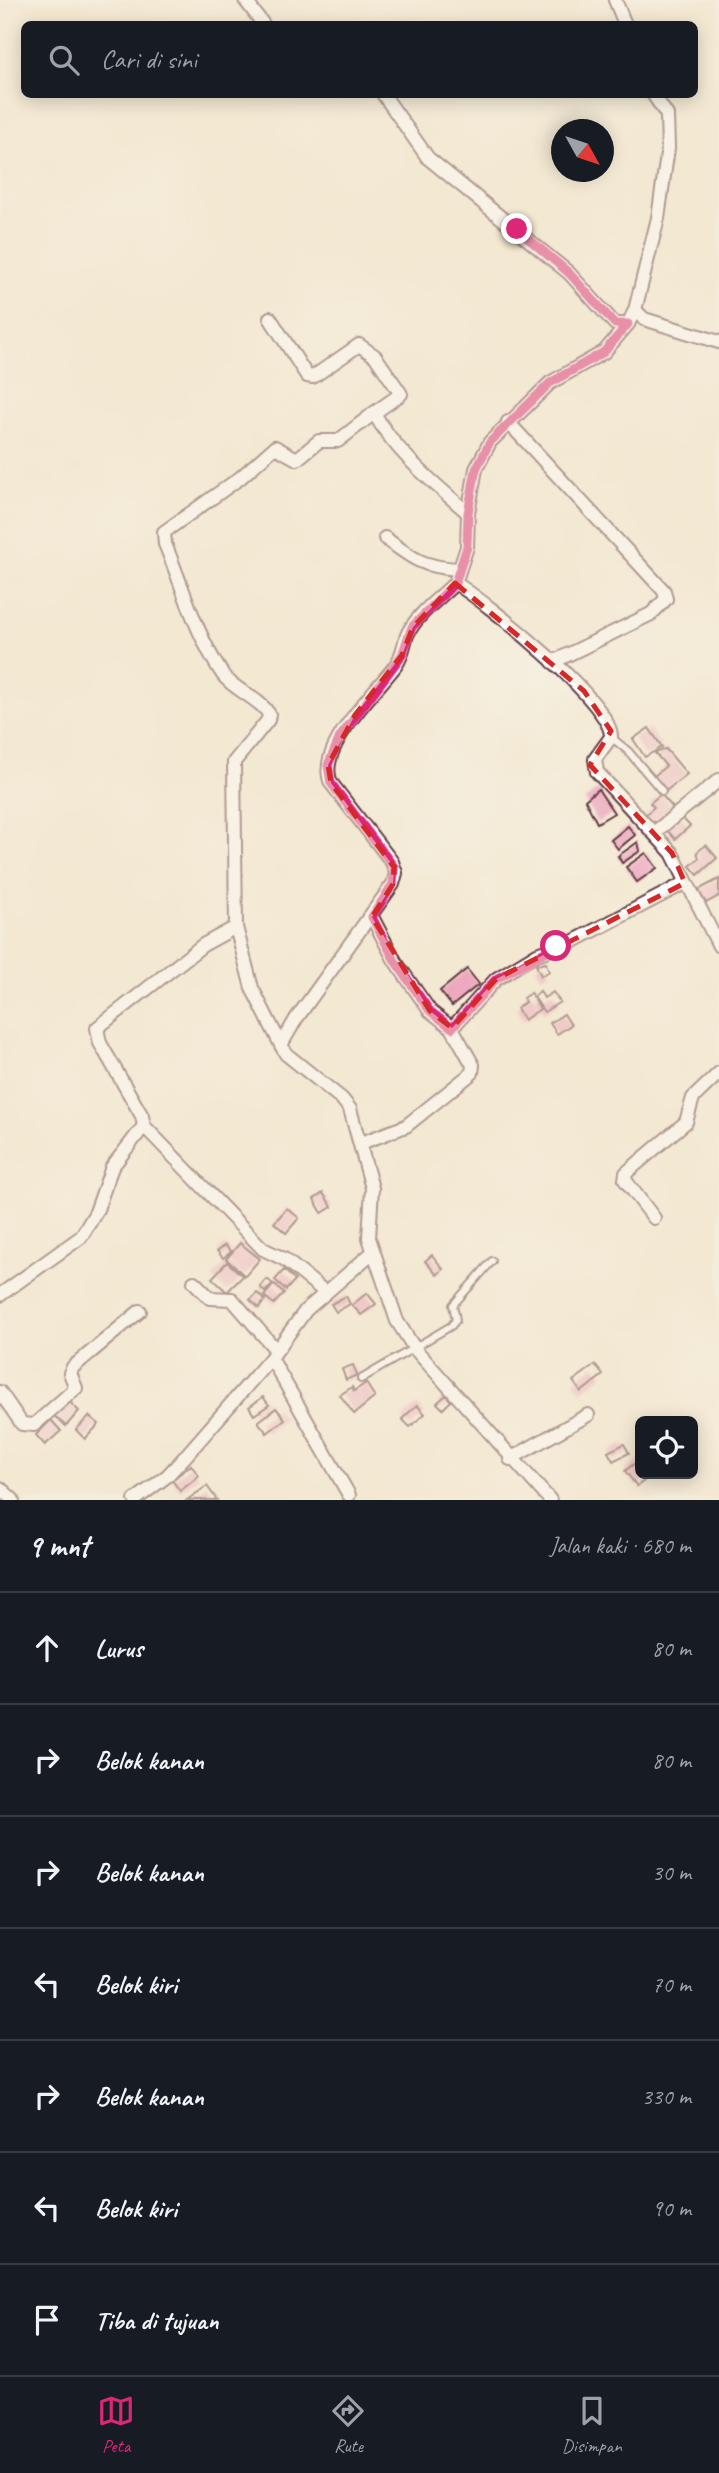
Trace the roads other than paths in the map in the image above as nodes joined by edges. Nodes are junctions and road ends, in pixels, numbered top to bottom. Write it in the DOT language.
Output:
graph roads {
  1 [pos="245,0"];
  2 [pos="615,0"];
  3 [pos="261,21"];
  4 [pos="624,21"];
  5 [pos="386,98"];
  6 [pos="656,98"];
  7 [pos="635,310"];
  8 [pos="271,318"];
  9 [pos="628,324"];
  10 [pos="719,342"];
  11 [pos="374,413"];
  12 [pos="508,422"];
  13 [pos="468,513"];
  14 [pos="385,538"];
  15 [pos="458,569"];
  16 [pos="455,583"];
  17 [pos="553,663"];
  18 [pos="611,737"];
  19 [pos="719,780"];
  20 [pos="662,791"];
  21 [pos="654,832"];
  22 [pos="685,883"];
  23 [pos="372,917"];
  24 [pos="236,927"];
  25 [pos="719,946"];
  26 [pos="452,1028"];
  27 [pos="281,1045"];
  28 [pos="719,1073"];
  29 [pos="144,1126"];
  30 [pos="361,1143"];
  31 [pos="654,1218"];
  32 [pos="373,1252"];
  33 [pos="492,1261"];
  34 [pos="194,1282"];
  35 [pos="325,1292"];
  36 [pos="0,1295"];
  37 [pos="140,1311"];
  38 [pos="415,1349"];
  39 [pos="274,1354"];
  40 [pos="361,1380"];
  41 [pos="0,1392"];
  42 [pos="588,1415"];
  43 [pos="510,1459"];
  44 [pos="0,1488"];
  45 [pos="349,1495"];
  46 [pos="13,1500"];
  47 [pos="135,1500"];
  48 [pos="550,1500"];
  1 -- 3 [label="street"];
  2 -- 4 [label="street"];
  5 -- 9 [label="street"];
  6 -- 7 [label="street"];
  7 -- 9 [label="street"];
  7 -- 10 [label="street"];
  8 -- 11 [label="street"];
  9 -- 12 [label="street"];
  11 -- 13 [label="street"];
  11 -- 24 [label="street"];
  12 -- 13 [label="street"];
  12 -- 17 [label="street"];
  13 -- 15 [label="street"];
  14 -- 15 [label="street"];
  15 -- 16 [label="street"];
  16 -- 17 [label="street"];
  16 -- 23 [label="street"];
  17 -- 18 [label="street"];
  18 -- 20 [label="lane"];
  18 -- 21 [label="street"];
  19 -- 21 [label="street"];
  21 -- 22 [label="street"];
  22 -- 25 [label="street"];
  22 -- 26 [label="street"];
  23 -- 26 [label="street"];
  23 -- 27 [label="street"];
  24 -- 27 [label="street"];
  24 -- 29 [label="street"];
  26 -- 30 [label="street"];
  27 -- 30 [label="street"];
  28 -- 31 [label="street"];
  29 -- 35 [label="street"];
  29 -- 36 [label="street"];
  30 -- 32 [label="street"];
  32 -- 35 [label="street"];
  32 -- 38 [label="street"];
  33 -- 38 [label="lane"];
  34 -- 39 [label="street"];
  35 -- 39 [label="street"];
  37 -- 41 [label="street"];
  38 -- 40 [label="lane"];
  38 -- 43 [label="street"];
  39 -- 45 [label="street"];
  39 -- 47 [label="street"];
  42 -- 43 [label="street"];
  43 -- 48 [label="street"];
  44 -- 46 [label="street"];
}
